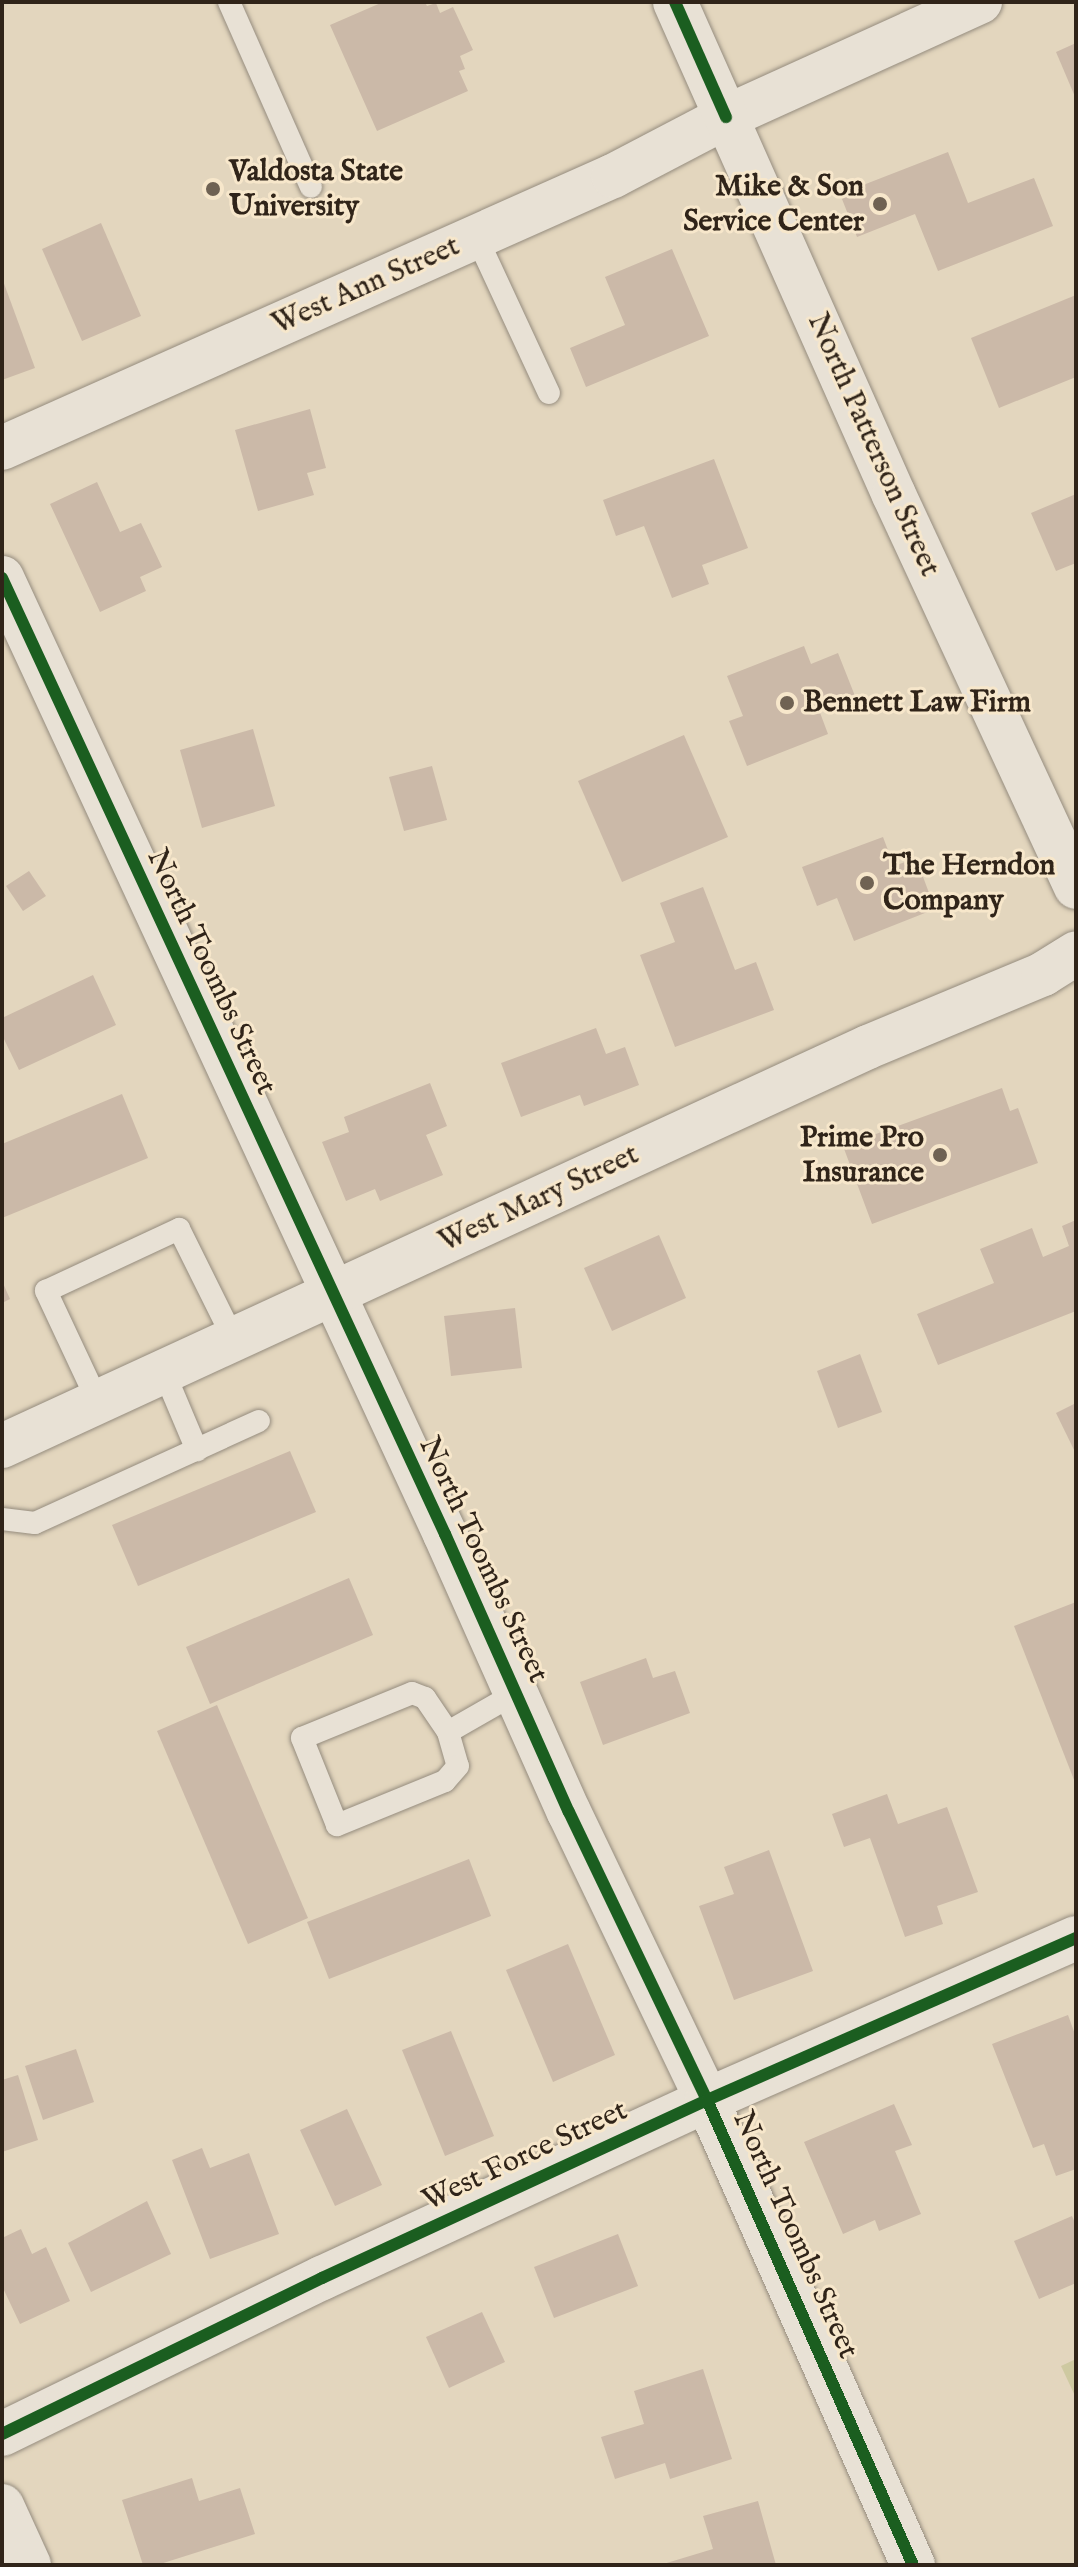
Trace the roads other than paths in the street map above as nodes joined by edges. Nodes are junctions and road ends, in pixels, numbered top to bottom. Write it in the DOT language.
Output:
graph roads {
  1 [pos="229,2"];
  2 [pos="675,2"];
  3 [pos="980,2"];
  4 [pos="726,117"];
  5 [pos="311,187"];
  6 [pos="476,236"];
  7 [pos="549,393"];
  8 [pos="2,448"];
  9 [pos="2,578"];
  10 [pos="1076,887"];
  11 [pos="1076,953"];
  12 [pos="332,1296"];
  13 [pos="234,1340"];
  14 [pos="164,1372"];
  15 [pos="98,1402"];
  16 [pos="259,1421"];
  17 [pos="2,1446"];
  18 [pos="197,1450"];
  19 [pos="2,1519"];
  20 [pos="516,1693"];
  21 [pos="448,1732"];
  22 [pos="1076,1938"];
  23 [pos="707,2100"];
  24 [pos="2,2434"];
  25 [pos="2,2506"];
  26 [pos="29,2565"];
  27 [pos="913,2565"];
  1 -- 5 [label="lane"];
  2 -- 4 [label="street, North Patterson Street"];
  3 -- 4 [label="street, West Ann Street"];
  4 -- 6 [label="street, West Ann Street"];
  4 -- 10 [label="street, North Patterson Street"];
  6 -- 7 [label="lane"];
  6 -- 8 [label="street, West Ann Street"];
  9 -- 12 [label="street, North Toombs Street"];
  11 -- 12 [label="street, West Mary Street"];
  12 -- 13 [label="street, West Mary Street"];
  12 -- 20 [label="street, North Toombs Street"];
  13 -- 14 [label="street, West Mary Street"];
  13 -- 15 [label="lane"];
  14 -- 15 [label="street, West Mary Street"];
  14 -- 18 [label="lane"];
  15 -- 17 [label="street, West Mary Street"];
  16 -- 18 [label="lane"];
  18 -- 19 [label="lane"];
  20 -- 21 [label="lane"];
  20 -- 23 [label="street, North Toombs Street"];
  21 -- 21 [label="lane"];
  22 -- 23 [label="street, West Force Street"];
  23 -- 24 [label="street, West Force Street"];
  23 -- 27 [label="street, North Toombs Street"];
  25 -- 26 [label="street"];
}
